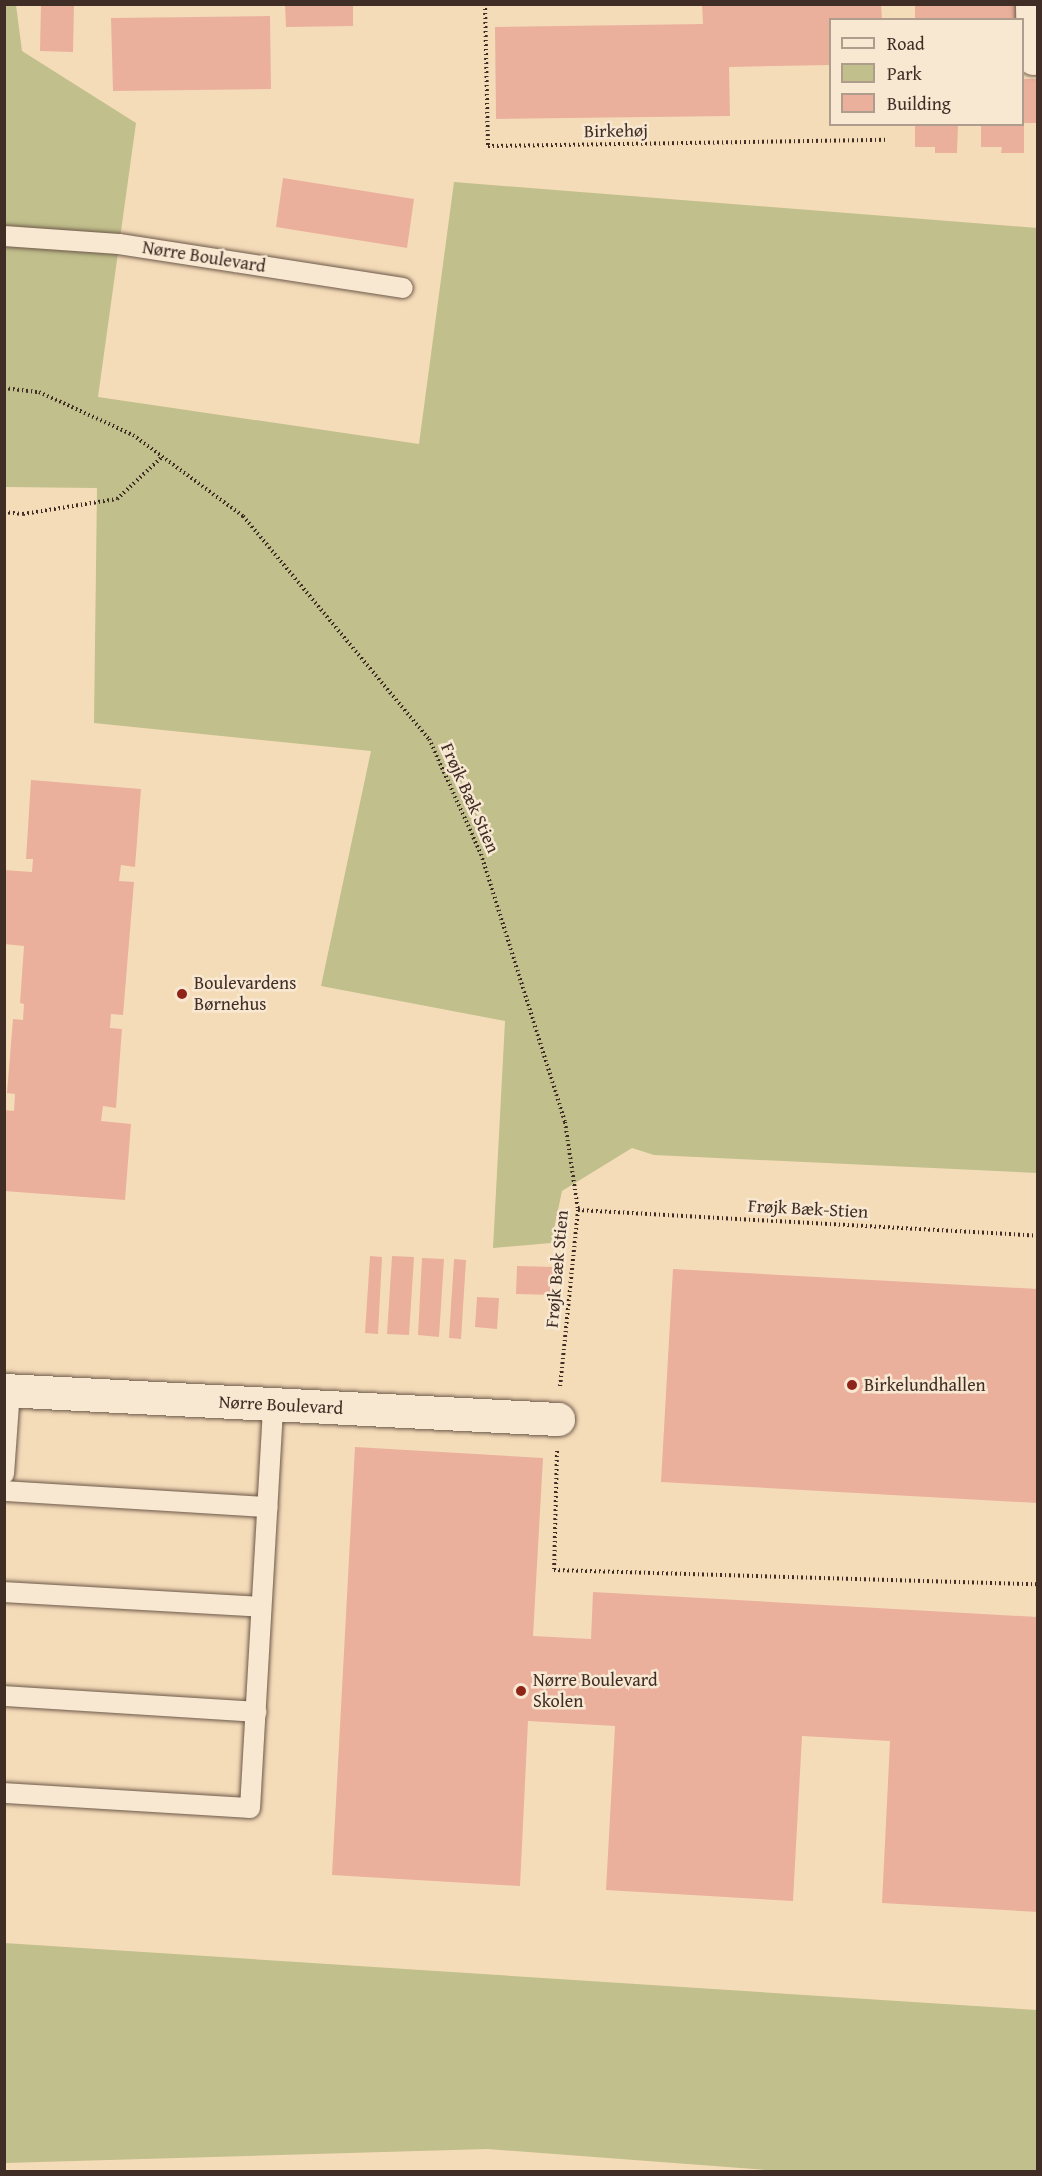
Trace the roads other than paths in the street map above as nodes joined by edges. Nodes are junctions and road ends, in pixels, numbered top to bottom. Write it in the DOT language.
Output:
graph roads {
  1 [pos="1032,4"];
  2 [pos="1031,58"];
  3 [pos="4,236"];
  4 [pos="403,288"];
  5 [pos="7,1390"];
  6 [pos="273,1404"];
  7 [pos="558,1419"];
  8 [pos="4,1474"];
  9 [pos="4,1491"];
  10 [pos="268,1507"];
  11 [pos="4,1592"];
  12 [pos="261,1607"];
  13 [pos="4,1696"];
  14 [pos="256,1712"];
  15 [pos="4,1793"];
  1 -- 2 [label="street"];
  3 -- 4 [label="lane, Nørre Boulevard"];
  5 -- 6 [label="street, Nørre Boulevard"];
  5 -- 8 [label="lane"];
  6 -- 7 [label="street, Nørre Boulevard"];
  6 -- 10 [label="lane"];
  9 -- 10 [label="lane"];
  10 -- 12 [label="lane"];
  11 -- 12 [label="lane"];
  12 -- 14 [label="lane"];
  13 -- 14 [label="lane"];
  14 -- 15 [label="lane"];
}
